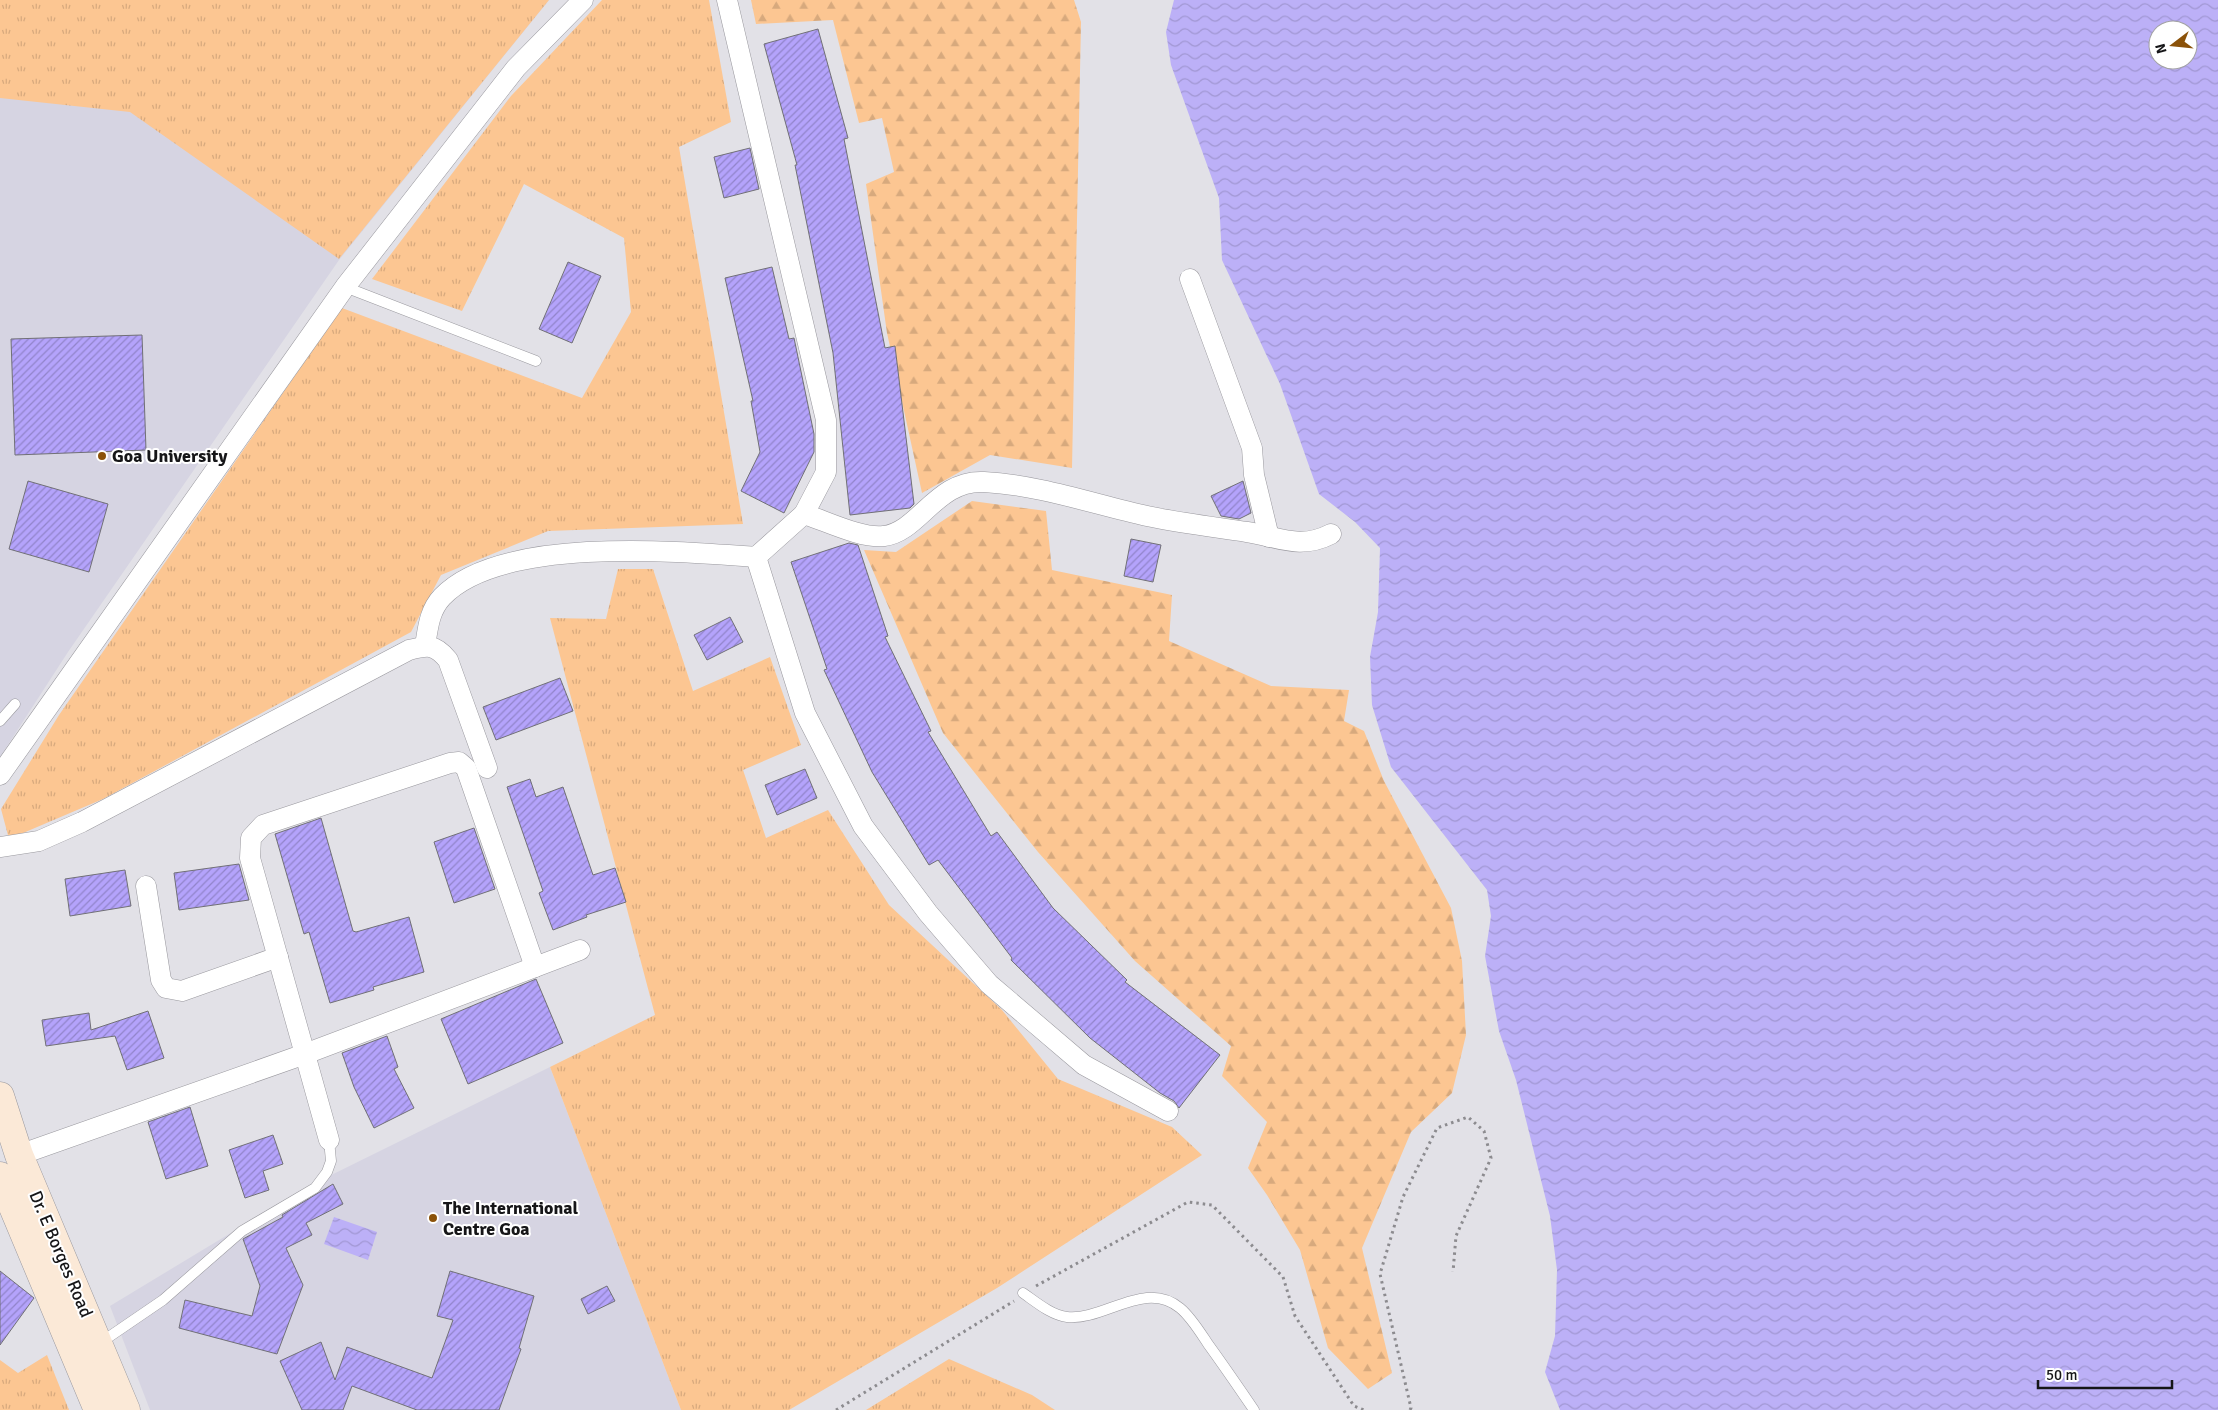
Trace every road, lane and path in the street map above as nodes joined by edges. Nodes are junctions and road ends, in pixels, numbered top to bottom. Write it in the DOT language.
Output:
graph roads {
  1 [pos="583,0"];
  2 [pos="727,0"];
  3 [pos="1190,279"];
  4 [pos="345,287"];
  5 [pos="536,361"];
  6 [pos="804,514"];
  7 [pos="1331,534"];
  8 [pos="1269,537"];
  9 [pos="756,557"];
  10 [pos="425,646"];
  11 [pos="15,704"];
  12 [pos="0,721"];
  13 [pos="2,768"];
  14 [pos="486,768"];
  15 [pos="0,847"];
  16 [pos="146,886"];
  17 [pos="580,950"];
  18 [pos="278,957"];
  19 [pos="535,967"];
  20 [pos="305,1054"];
  21 [pos="0,1096"];
  22 [pos="1168,1110"];
  23 [pos="329,1140"];
  24 [pos="19,1155"];
  25 [pos="0,1176"];
  26 [pos="1453,1272"];
  27 [pos="1023,1294"];
  28 [pos="99,1344"];
  29 [pos="98,1410"];
  30 [pos="126,1410"];
  31 [pos="1254,1410"];
  32 [pos="1410,1410"];
  1 -- 4 [label="street"];
  2 -- 6 [label="street"];
  3 -- 8 [label="street"];
  4 -- 5 [label="lane"];
  4 -- 13 [label="street"];
  6 -- 8 [label="street"];
  6 -- 9 [label="street"];
  7 -- 8 [label="street"];
  9 -- 10 [label="street"];
  9 -- 22 [label="street"];
  10 -- 14 [label="street"];
  10 -- 15 [label="street"];
  11 -- 12 [label="lane"];
  16 -- 18 [label="street"];
  17 -- 19 [label="street"];
  18 -- 19 [label="street"];
  18 -- 20 [label="street"];
  19 -- 20 [label="street"];
  20 -- 23 [label="street"];
  20 -- 24 [label="street"];
  21 -- 24 [label="main road, Dr. E Borges Road"];
  23 -- 28 [label="lane"];
  24 -- 28 [label="main road, Dr. E Borges Road"];
  25 -- 29 [label="main road, Dr. E Borges Road"];
  26 -- 32 [label="path"];
  27 -- 31 [label="lane"];
  28 -- 30 [label="main road, Dr. E Borges Road"];
}
